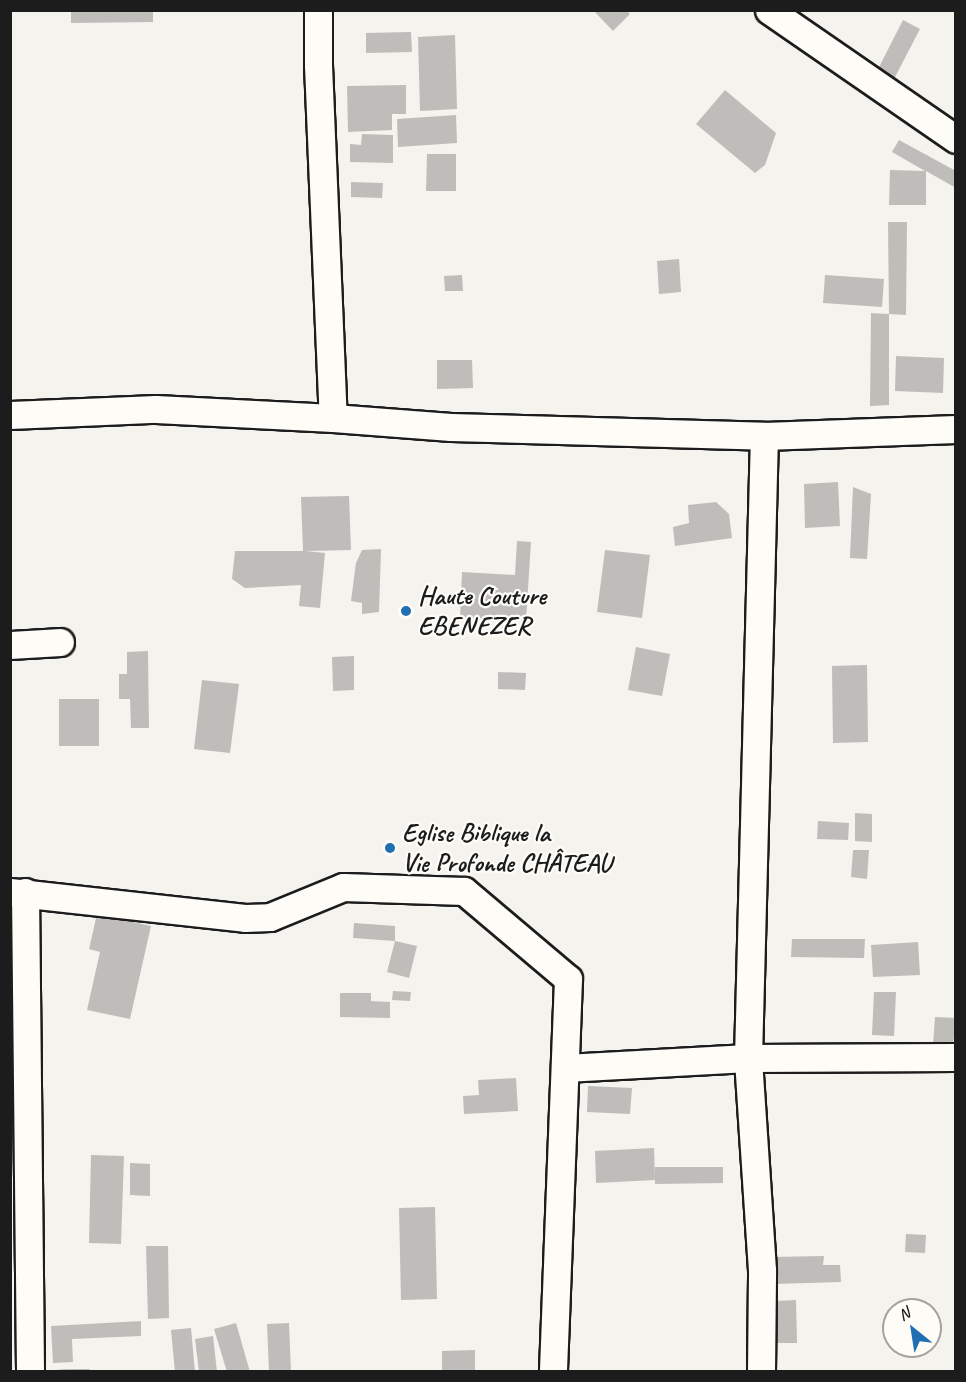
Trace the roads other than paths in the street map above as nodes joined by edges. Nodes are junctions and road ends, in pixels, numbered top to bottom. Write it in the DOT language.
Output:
graph roads {
  1 [pos="318,10"];
  2 [pos="769,10"];
  3 [pos="956,139"];
  4 [pos="10,415"];
  5 [pos="333,418"];
  6 [pos="956,429"];
  7 [pos="764,436"];
  8 [pos="60,642"];
  9 [pos="10,645"];
  10 [pos="18,892"];
  11 [pos="748,1058"];
  12 [pos="956,1058"];
  13 [pos="565,1068"];
  14 [pos="20,1301"];
  15 [pos="30,1371"];
  16 [pos="553,1371"];
  17 [pos="761,1371"];
  1 -- 5 [label="street"];
  2 -- 3 [label="street"];
  4 -- 5 [label="street"];
  5 -- 7 [label="street"];
  6 -- 7 [label="street"];
  7 -- 11 [label="street"];
  8 -- 9 [label="street"];
  10 -- 13 [label="street"];
  10 -- 14 [label="street"];
  11 -- 12 [label="street"];
  11 -- 13 [label="street"];
  11 -- 17 [label="street"];
  13 -- 16 [label="street"];
  14 -- 15 [label="street"];
}
